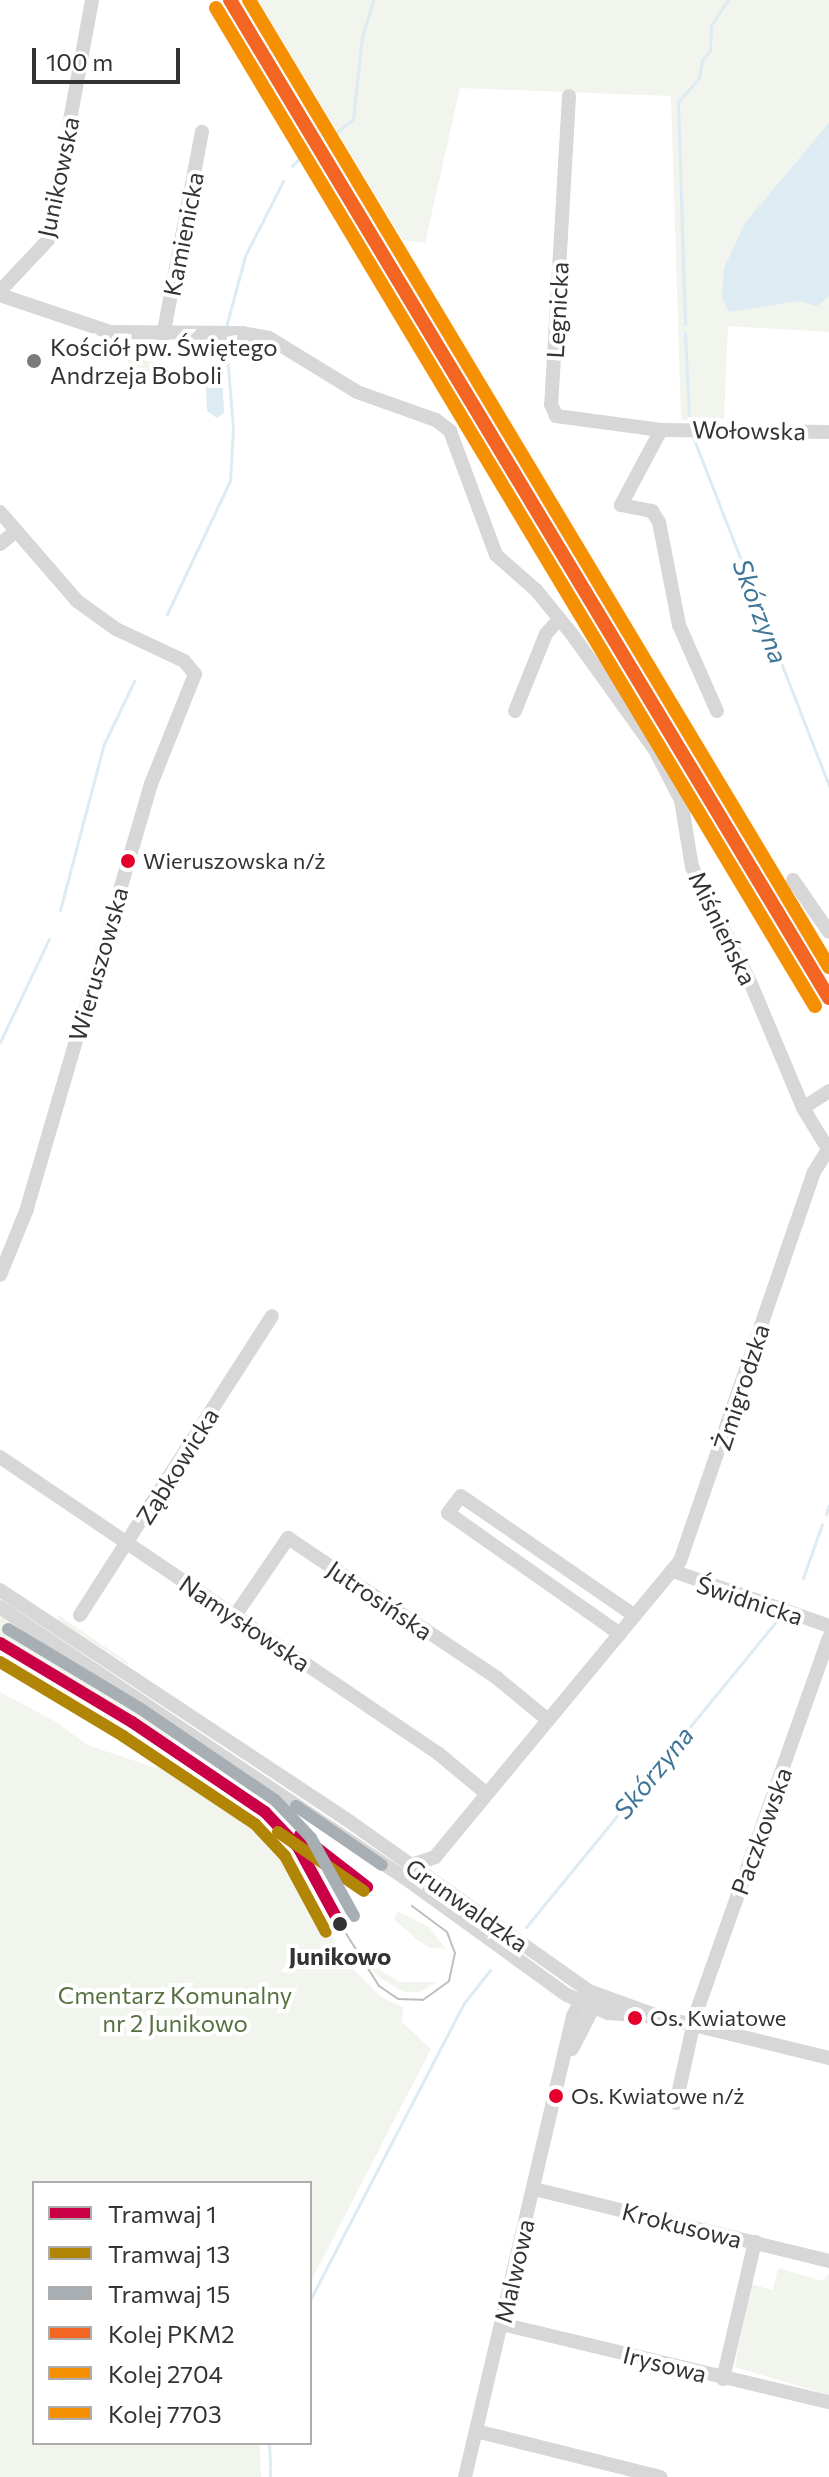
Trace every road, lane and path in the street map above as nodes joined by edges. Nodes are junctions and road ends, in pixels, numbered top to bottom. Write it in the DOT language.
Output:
graph roads {
  1 [pos="92,0"];
  2 [pos="569,96"];
  3 [pos="202,132"];
  4 [pos="0,293"];
  5 [pos="163,336"];
  6 [pos="661,430"];
  7 [pos="829,432"];
  8 [pos="0,512"];
  9 [pos="16,531"];
  10 [pos="0,544"];
  11 [pos="559,619"];
  12 [pos="515,711"];
  13 [pos="717,711"];
  14 [pos="793,880"];
  15 [pos="829,931"];
  16 [pos="829,1091"];
  17 [pos="803,1108"];
  18 [pos="828,1148"];
  19 [pos="0,1275"];
  20 [pos="272,1316"];
  21 [pos="0,1457"];
  22 [pos="128,1543"];
  23 [pos="673,1571"];
  24 [pos="0,1590"];
  25 [pos="0,1607"];
  26 [pos="80,1615"];
  27 [pos="635,1616"];
  28 [pos="234,1617"];
  29 [pos="829,1626"];
  30 [pos="620,1634"];
  31 [pos="829,1638"];
  32 [pos="548,1720"];
  33 [pos="487,1794"];
  34 [pos="435,1857"];
  35 [pos="411,1865"];
  36 [pos="439,1884"];
  37 [pos="583,1996"];
  38 [pos="593,2008"];
  39 [pos="661,2017"];
  40 [pos="693,2024"];
  41 [pos="829,2058"];
  42 [pos="564,2065"];
  43 [pos="677,2099"];
  44 [pos="534,2189"];
  45 [pos="755,2242"];
  46 [pos="829,2261"];
  47 [pos="501,2324"];
  48 [pos="723,2379"];
  49 [pos="829,2402"];
  50 [pos="476,2431"];
  51 [pos="465,2477"];
  52 [pos="660,2477"];
  1 -- 4 [label="street, Junikowska"];
  2 -- 6 [label="street, Legnicka"];
  3 -- 5 [label="street, Kamienicka"];
  4 -- 5 [label="street, Miśnieńska"];
  5 -- 11 [label="street, Miśnieńska"];
  6 -- 7 [label="street, Wołowska"];
  6 -- 13 [label="street, Wołowska"];
  8 -- 9 [label="street, Wieruszowska"];
  9 -- 10 [label="street"];
  9 -- 19 [label="street, Wieruszowska"];
  11 -- 12 [label="street"];
  11 -- 17 [label="street, Miśnieńska"];
  14 -- 15 [label="street"];
  16 -- 17 [label="street"];
  17 -- 18 [label="street, Miśnieńska"];
  18 -- 23 [label="street, Żmigrodzka"];
  20 -- 22 [label="street, Ząbkowicka"];
  21 -- 22 [label="street, Namysłowska"];
  22 -- 26 [label="street, Ząbkowicka"];
  22 -- 28 [label="street, Namysłowska"];
  23 -- 27 [label="street, Żmigrodzka"];
  23 -- 29 [label="street, Świdnicka"];
  24 -- 35 [label="street, Grunwaldzka"];
  25 -- 37 [label="street, Grunwaldzka"];
  27 -- 30 [label="street, Żmigrodzka"];
  27 -- 30 [label="street"];
  28 -- 32 [label="street, Jutrosińska"];
  28 -- 33 [label="street, Namysłowska"];
  30 -- 32 [label="street, Żmigrodzka"];
  31 -- 40 [label="street, Paczkowska"];
  32 -- 33 [label="street, Żmigrodzka"];
  33 -- 34 [label="street, Żmigrodzka"];
  34 -- 35 [label="street"];
  34 -- 36 [label="street"];
  35 -- 36 [label="street, Grunwaldzka"];
  36 -- 37 [label="street, Grunwaldzka"];
  37 -- 38 [label="street"];
  37 -- 39 [label="street, Grunwaldzka"];
  37 -- 42 [label="street, Malwowa"];
  38 -- 39 [label="street, Grunwaldzka"];
  38 -- 42 [label="street, Malwowa"];
  39 -- 40 [label="street, Grunwaldzka"];
  40 -- 41 [label="street, Grunwaldzka"];
  40 -- 43 [label="street, Paczkowska"];
  42 -- 44 [label="street, Malwowa"];
  44 -- 45 [label="street, Krokusowa"];
  44 -- 47 [label="street, Malwowa"];
  45 -- 46 [label="street, Krokusowa"];
  45 -- 48 [label="street"];
  47 -- 48 [label="street, Irysowa"];
  47 -- 50 [label="street, Malwowa"];
  48 -- 49 [label="street, Irysowa"];
  50 -- 51 [label="street, Malwowa"];
  50 -- 52 [label="street"];
}
